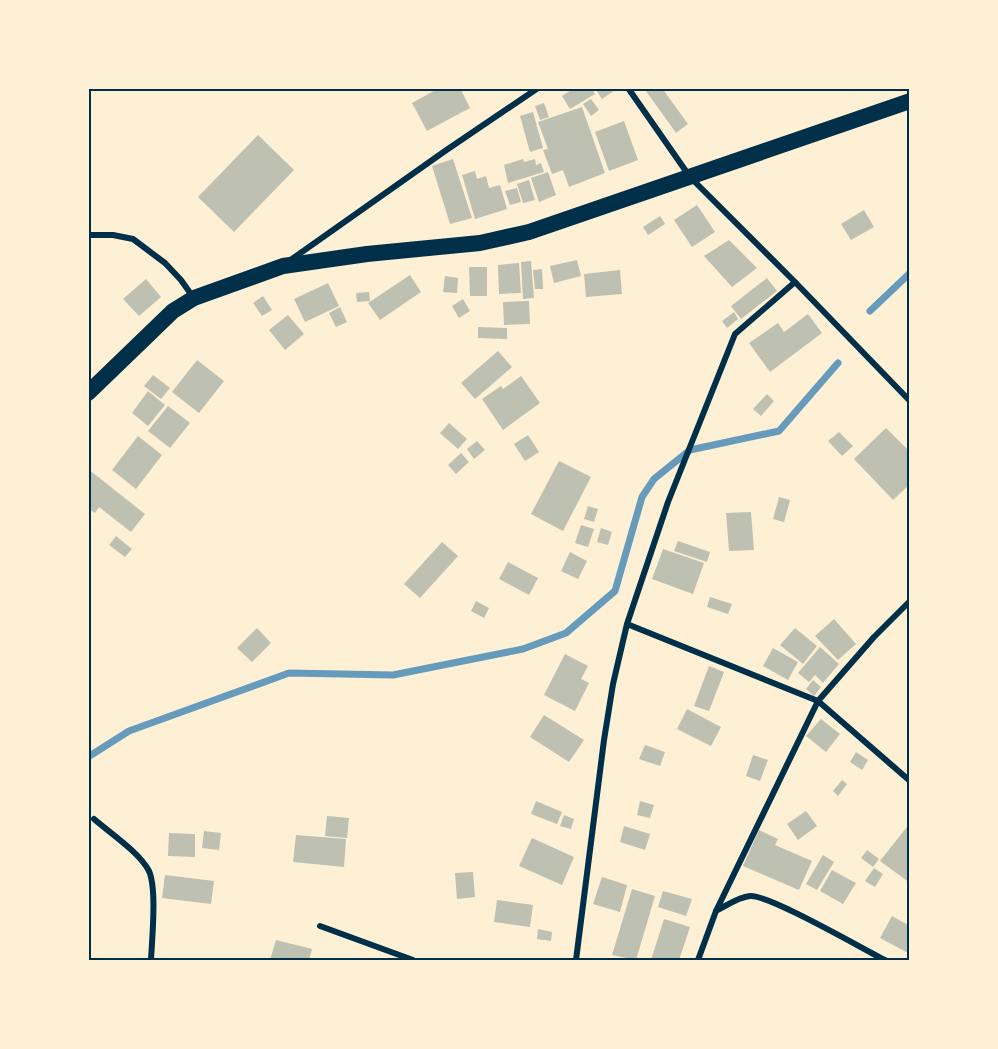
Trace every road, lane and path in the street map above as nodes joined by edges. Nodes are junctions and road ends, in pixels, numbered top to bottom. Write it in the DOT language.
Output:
graph roads {
  1 [pos="538,88"];
  2 [pos="628,88"];
  3 [pos="909,100"];
  4 [pos="690,177"];
  5 [pos="88,235"];
  6 [pos="283,266"];
  7 [pos="795,282"];
  8 [pos="194,298"];
  9 [pos="88,393"];
  10 [pos="909,401"];
  11 [pos="909,601"];
  12 [pos="627,624"];
  13 [pos="818,701"];
  14 [pos="909,781"];
  15 [pos="94,819"];
  16 [pos="716,911"];
  17 [pos="320,926"];
  18 [pos="151,960"];
  19 [pos="413,960"];
  20 [pos="576,960"];
  21 [pos="698,960"];
  22 [pos="885,960"];
  1 -- 6 [label="street"];
  2 -- 4 [label="street"];
  3 -- 4 [label="highway"];
  4 -- 6 [label="highway"];
  4 -- 7 [label="street"];
  5 -- 8 [label="street"];
  6 -- 8 [label="highway"];
  7 -- 10 [label="street"];
  7 -- 12 [label="street"];
  8 -- 9 [label="highway"];
  11 -- 13 [label="street"];
  12 -- 13 [label="street"];
  12 -- 20 [label="street"];
  13 -- 14 [label="street"];
  13 -- 16 [label="street"];
  15 -- 18 [label="street"];
  16 -- 21 [label="street"];
  16 -- 22 [label="street"];
  17 -- 19 [label="street"];
}
